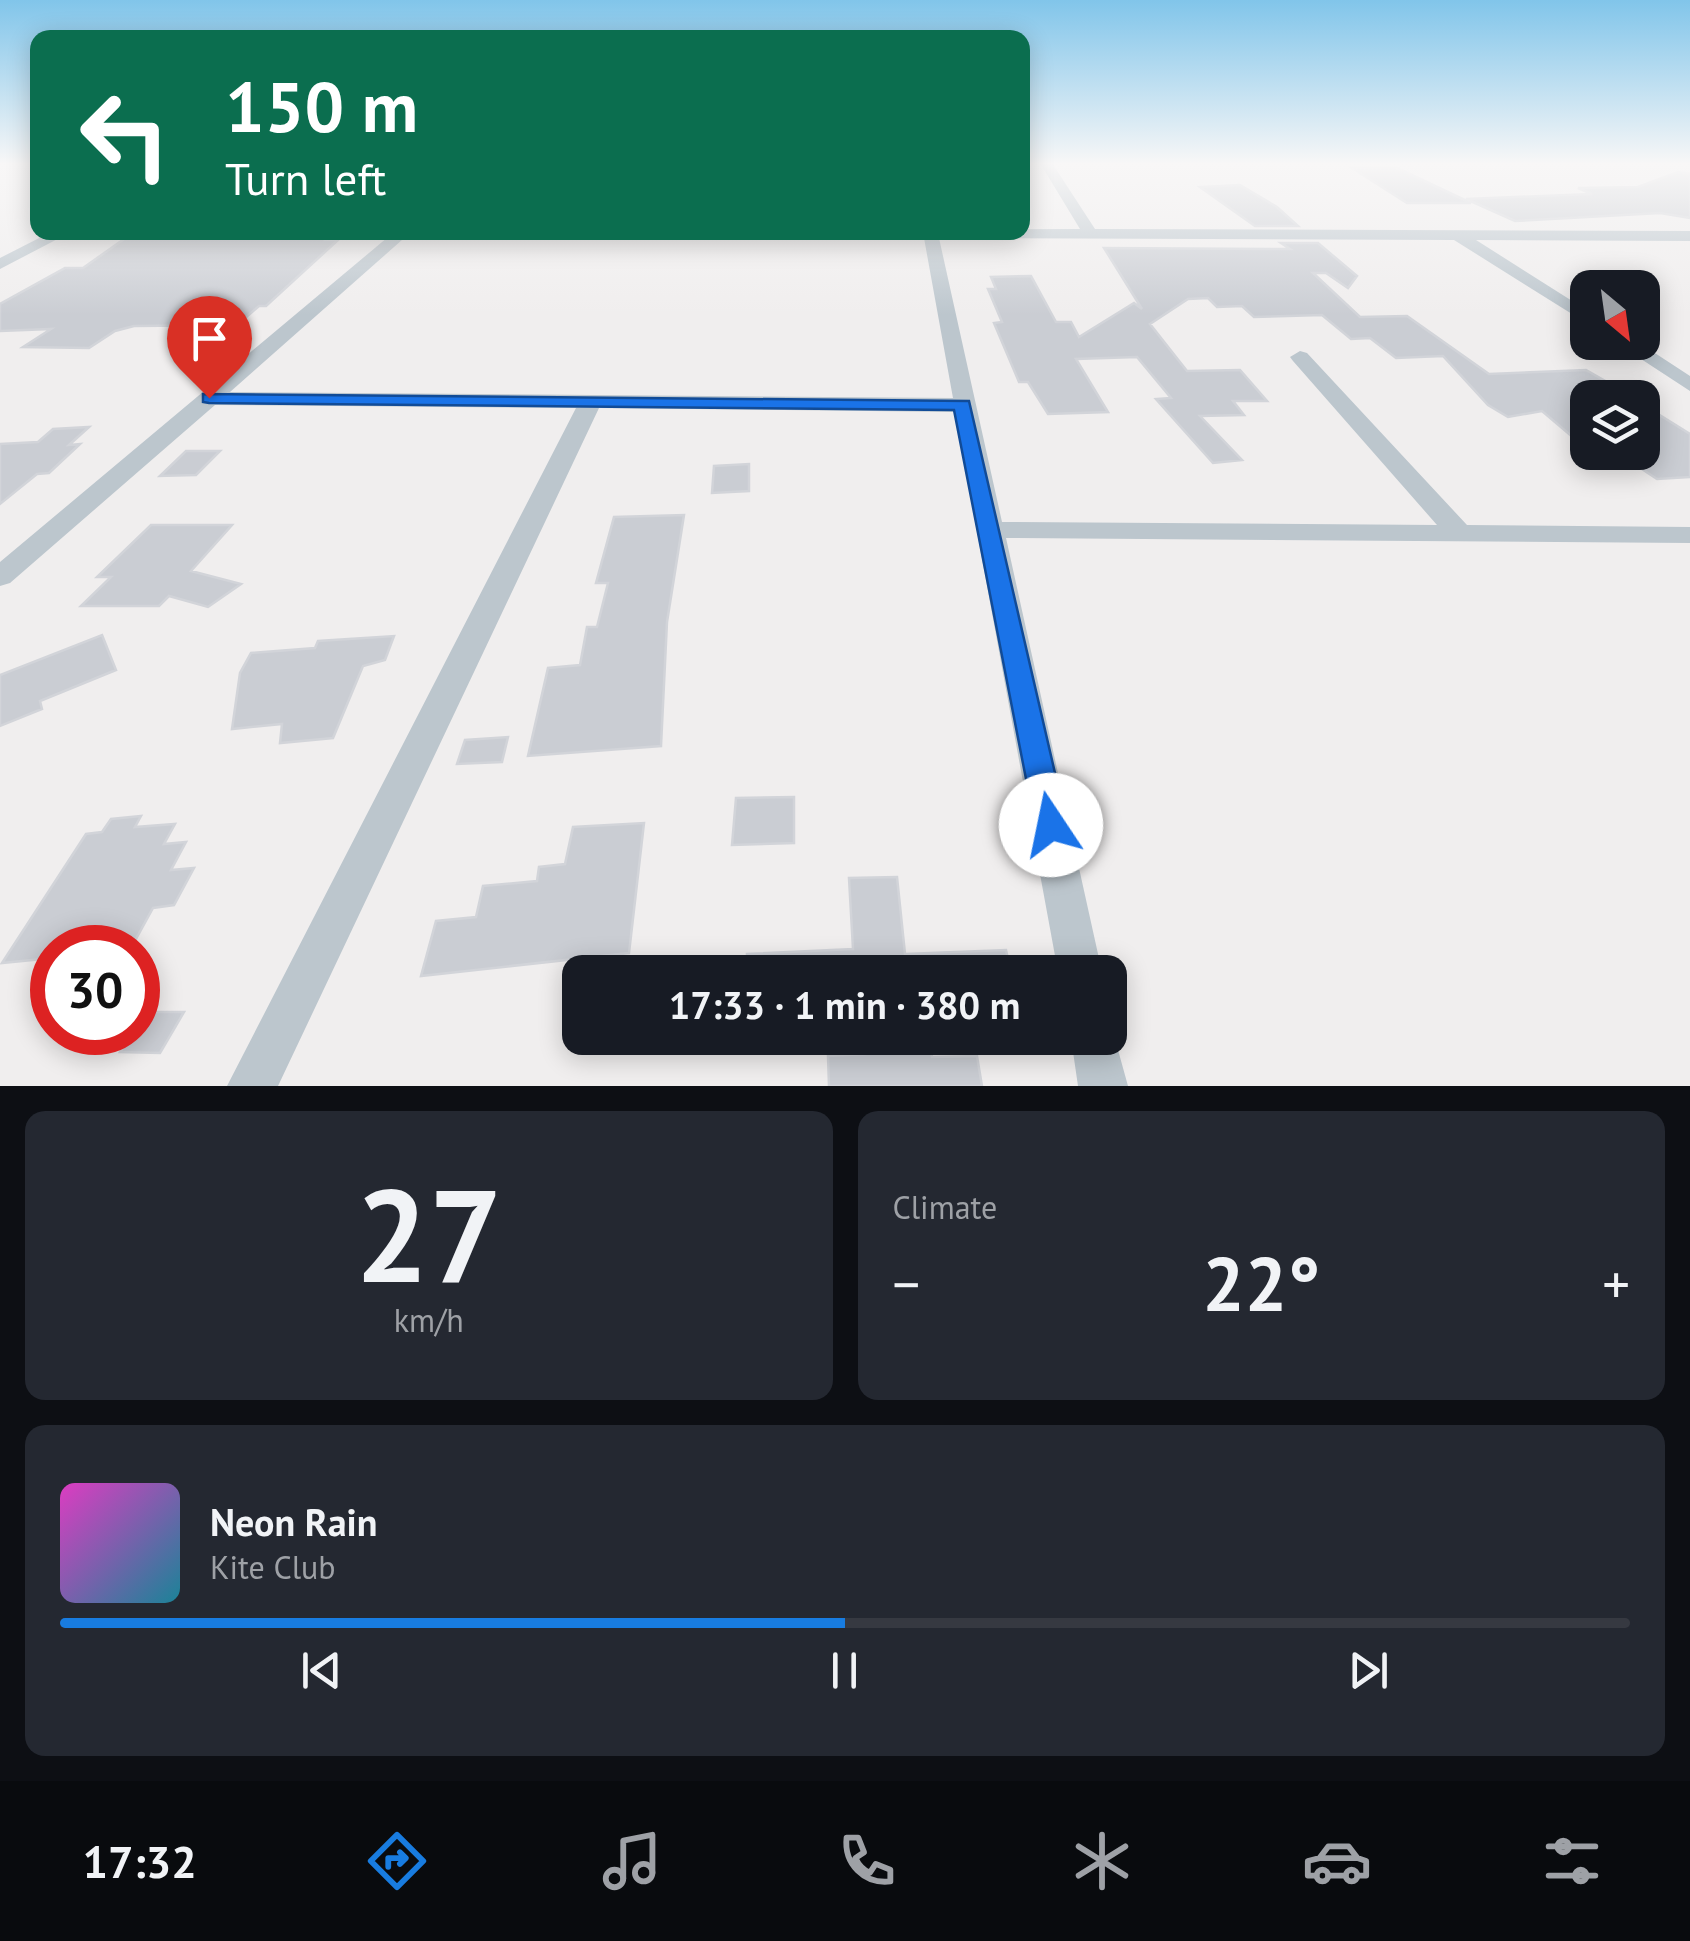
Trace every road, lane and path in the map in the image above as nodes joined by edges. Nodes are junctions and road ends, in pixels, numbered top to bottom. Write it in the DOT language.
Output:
graph roads {
  1 [pos="1077,214"];
  2 [pos="1030,235"];
  3 [pos="1091,235"];
  4 [pos="1458,236"];
  5 [pos="1690,236"];
  6 [pos="48,240"];
  7 [pos="395,240"];
  8 [pos="931,240"];
  9 [pos="0,264"];
  10 [pos="1570,308"];
  11 [pos="1300,357"];
  12 [pos="1652,360"];
  13 [pos="1690,385"];
  14 [pos="209,398"];
  15 [pos="592,401"];
  16 [pos="962,405"];
  17 [pos="991,530"];
  18 [pos="1458,532"];
  19 [pos="1690,536"];
  20 [pos="0,577"];
  21 [pos="1077,955"];
  22 [pos="1097,1055"];
  23 [pos="252,1086"];
  24 [pos="1103,1086"];
  1 -- 3 [label="street"];
  2 -- 3 [label="street"];
  3 -- 4 [label="street"];
  4 -- 5 [label="street"];
  4 -- 10 [label="street"];
  6 -- 9 [label="street"];
  7 -- 14 [label="street"];
  8 -- 16 [label="street"];
  11 -- 18 [label="street"];
  12 -- 13 [label="street"];
  14 -- 15 [label="street"];
  14 -- 20 [label="street"];
  15 -- 16 [label="street"];
  15 -- 23 [label="street"];
  16 -- 17 [label="street"];
  17 -- 18 [label="street"];
  17 -- 21 [label="street"];
  18 -- 19 [label="street"];
  22 -- 24 [label="street"];
}
